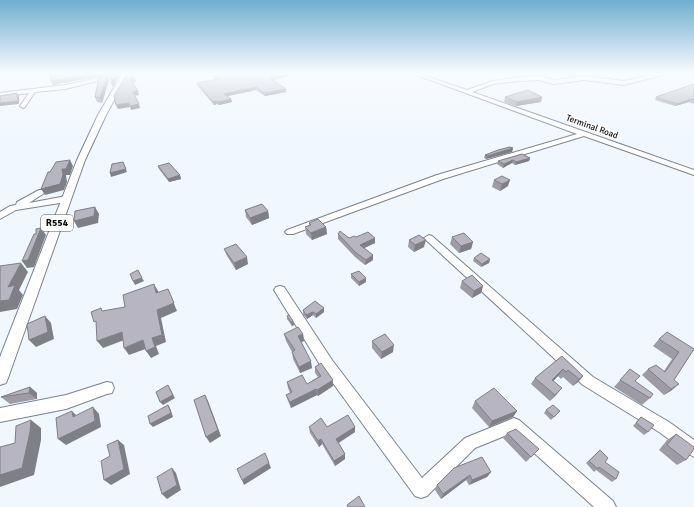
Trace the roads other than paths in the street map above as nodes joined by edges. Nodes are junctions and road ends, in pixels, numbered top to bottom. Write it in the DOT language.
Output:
graph roads {
  1 [pos="29,98"];
  2 [pos="112,98"];
  3 [pos="483,98"];
  4 [pos="23,106"];
  5 [pos="583,134"];
  6 [pos="694,173"];
  7 [pos="42,192"];
  8 [pos="66,199"];
  9 [pos="13,208"];
  10 [pos="0,216"];
  11 [pos="290,232"];
  12 [pos="429,238"];
  13 [pos="280,290"];
  14 [pos="0,378"];
  15 [pos="107,388"];
  16 [pos="0,415"];
  17 [pos="694,449"];
  18 [pos="607,507"];
  1 -- 4 [label="street"];
  2 -- 8 [label="main road, R554"];
  3 -- 5 [label="street, Terminal Road"];
  5 -- 6 [label="street, Terminal Road"];
  5 -- 11 [label="street"];
  7 -- 9 [label="street"];
  8 -- 9 [label="street"];
  8 -- 14 [label="main road, R554"];
  9 -- 10 [label="street"];
  12 -- 17 [label="street"];
  13 -- 18 [label="street"];
  15 -- 16 [label="street"];
}
